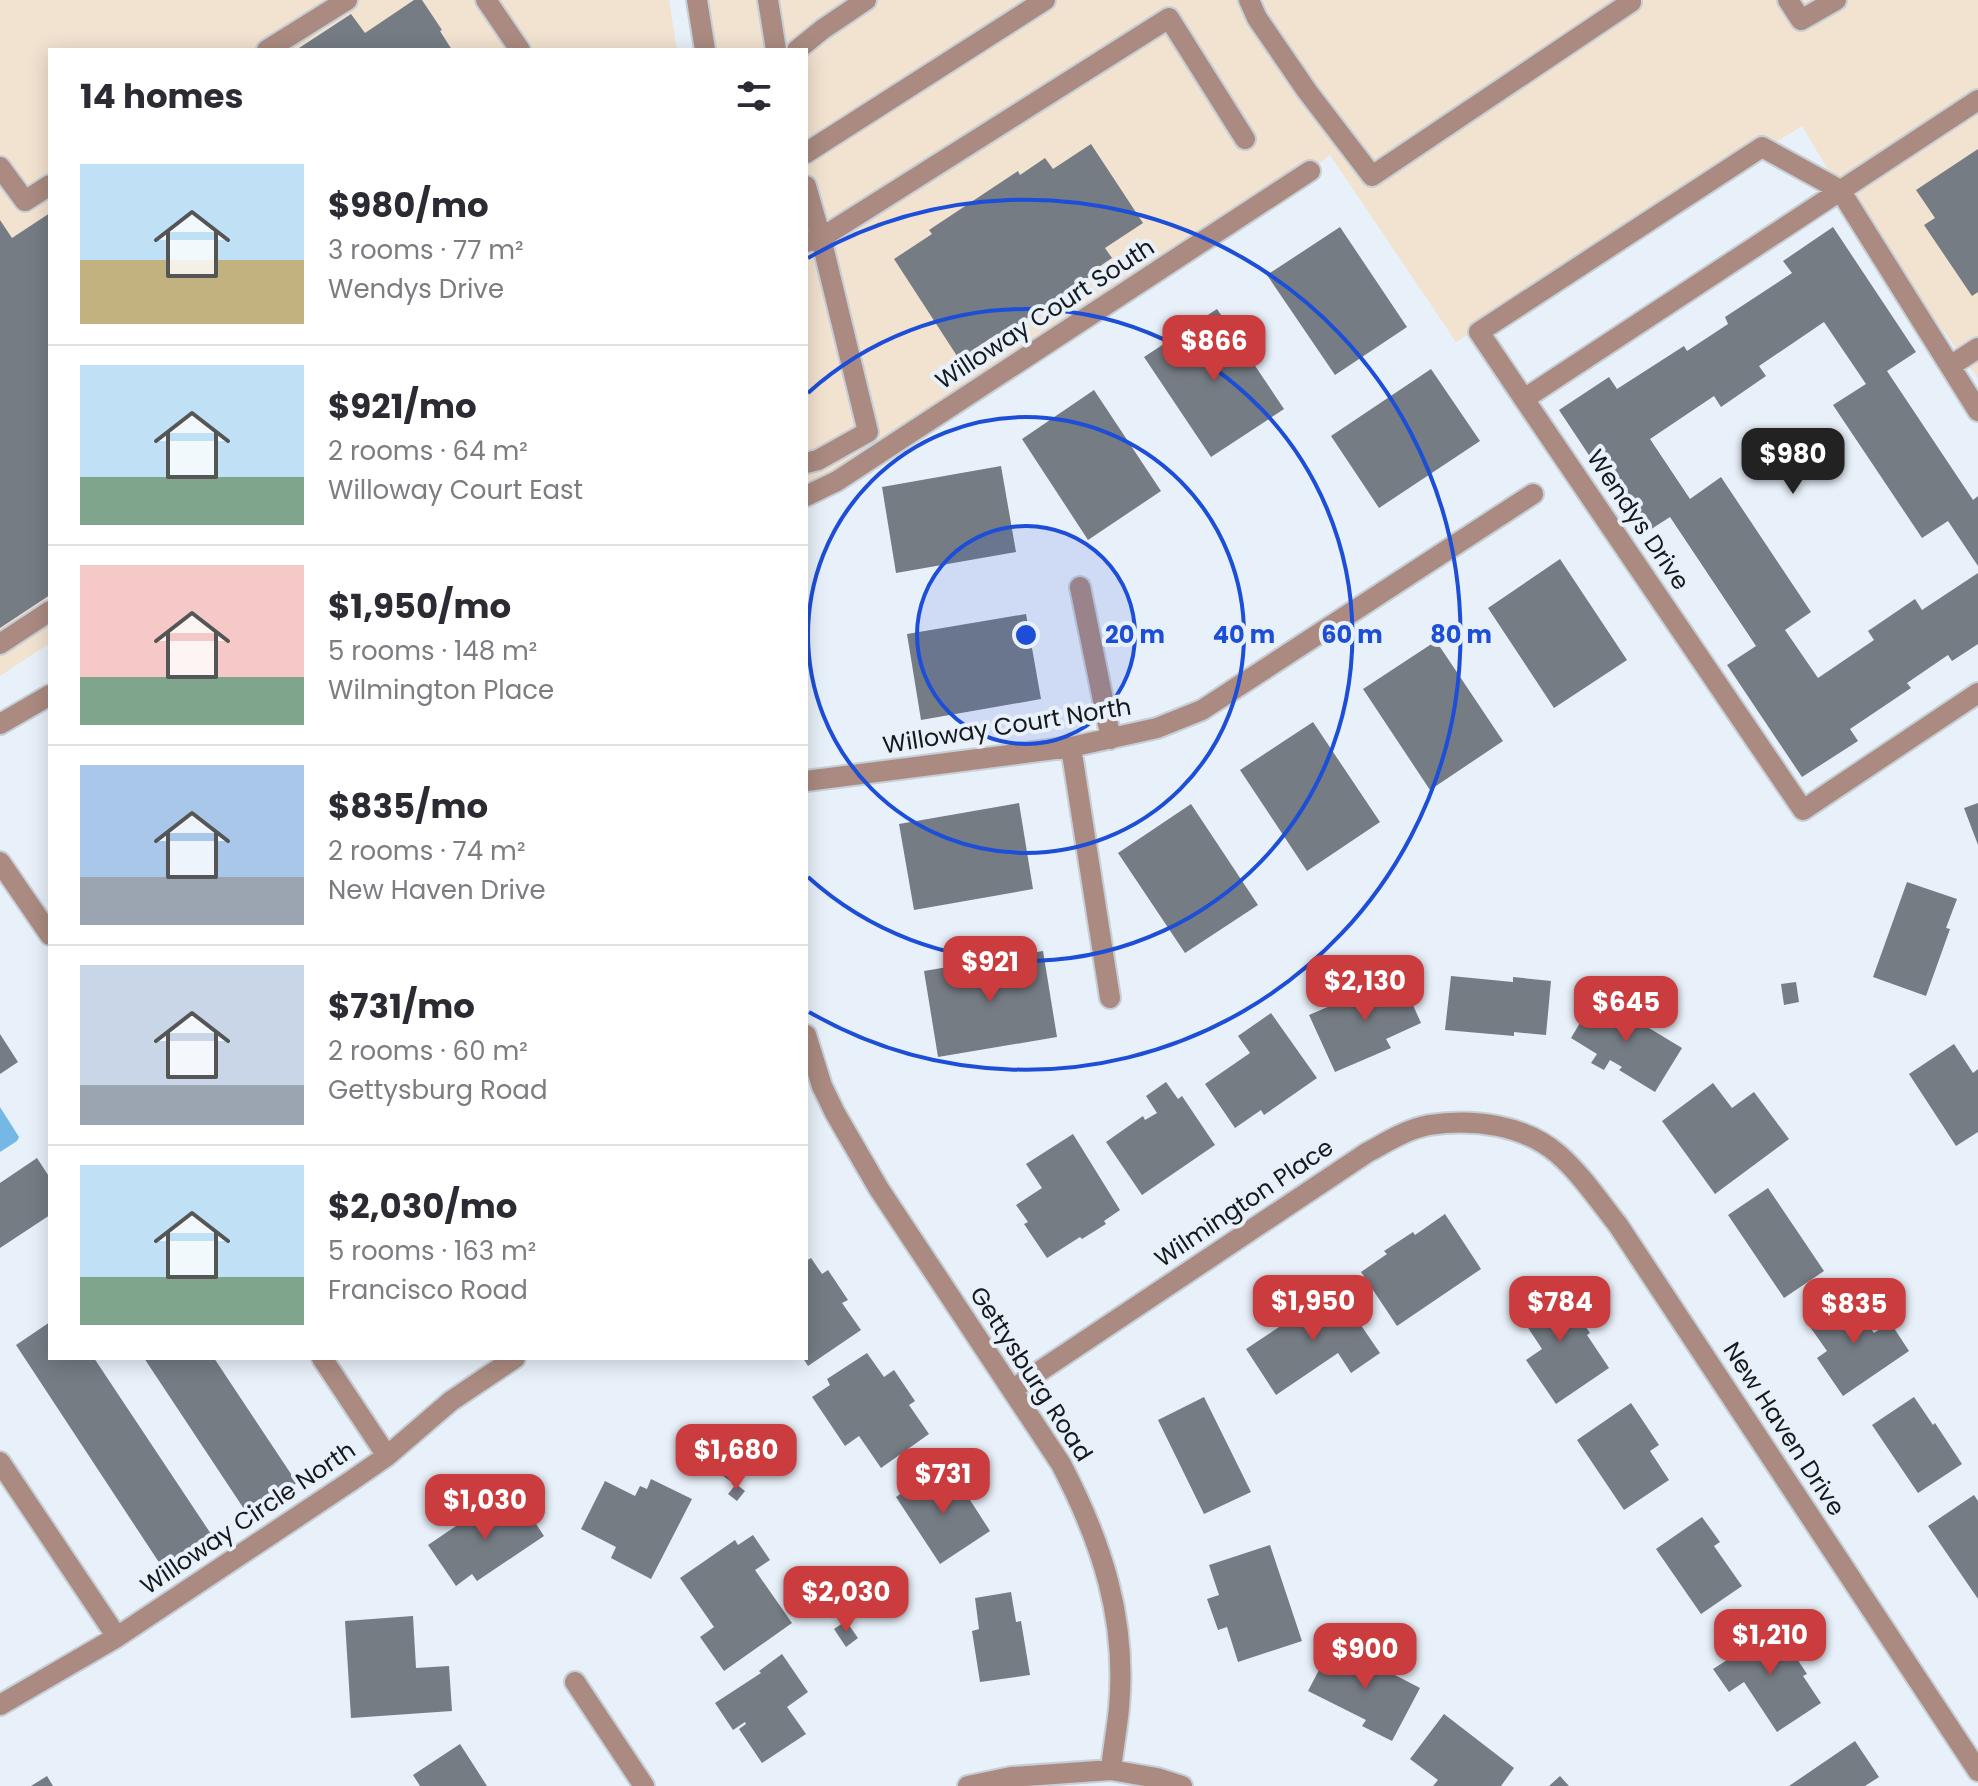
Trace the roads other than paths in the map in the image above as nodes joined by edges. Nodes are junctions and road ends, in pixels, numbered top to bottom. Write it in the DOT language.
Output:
graph roads {
  1 [pos="347,0"];
  2 [pos="486,0"];
  3 [pos="697,0"];
  4 [pos="768,0"];
  5 [pos="866,0"];
  6 [pos="1045,0"];
  7 [pos="1249,0"];
  8 [pos="1788,0"];
  9 [pos="1836,0"];
  10 [pos="1631,2"];
  11 [pos="270,48"];
  12 [pos="519,48"];
  13 [pos="705,48"];
  14 [pos="776,48"];
  15 [pos="799,48"];
  16 [pos="1978,100"];
  17 [pos="1245,139"];
  18 [pos="808,152"];
  19 [pos="0,167"];
  20 [pos="1310,171"];
  21 [pos="48,186"];
  22 [pos="1840,190"];
  23 [pos="808,201"];
  24 [pos="813,240"];
  25 [pos="1978,348"];
  26 [pos="1950,366"];
  27 [pos="1524,399"];
  28 [pos="1978,411"];
  29 [pos="808,462"];
  30 [pos="1533,494"];
  31 [pos="808,495"];
  32 [pos="1080,587"];
  33 [pos="48,612"];
  34 [pos="0,644"];
  35 [pos="1978,693"];
  36 [pos="48,696"];
  37 [pos="0,724"];
  38 [pos="1111,739"];
  39 [pos="1071,747"];
  40 [pos="808,781"];
  41 [pos="0,862"];
  42 [pos="48,932"];
  43 [pos="1110,998"];
  44 [pos="808,1041"];
  45 [pos="1526,1135"];
  46 [pos="323,1360"];
  47 [pos="512,1360"];
  48 [pos="1013,1389"];
  49 [pos="387,1456"];
  50 [pos="0,1462"];
  51 [pos="117,1637"];
  52 [pos="575,1682"];
  53 [pos="0,1705"];
  54 [pos="1111,1770"];
  55 [pos="1978,1771"];
  56 [pos="644,1786"];
  57 [pos="968,1786"];
  58 [pos="1182,1786"];
  1 -- 11 [label="street"];
  2 -- 12 [label="street"];
  3 -- 13 [label="street"];
  4 -- 14 [label="street"];
  5 -- 15 [label="street"];
  6 -- 18 [label="street"];
  7 -- 10 [label="street"];
  8 -- 9 [label="street"];
  16 -- 22 [label="street"];
  17 -- 24 [label="street"];
  19 -- 21 [label="street"];
  20 -- 31 [label="street, Willoway Court South"];
  22 -- 26 [label="street"];
  22 -- 27 [label="street"];
  22 -- 27 [label="street, Wendys Drive"];
  23 -- 24 [label="street"];
  24 -- 29 [label="street"];
  25 -- 26 [label="street"];
  26 -- 28 [label="street"];
  27 -- 35 [label="street, Wendys Drive"];
  30 -- 38 [label="street, Willoway Court North"];
  32 -- 38 [label="street"];
  33 -- 34 [label="street"];
  36 -- 37 [label="street"];
  38 -- 39 [label="street, Willoway Court North"];
  39 -- 40 [label="street, Willoway Court North"];
  39 -- 43 [label="street"];
  41 -- 42 [label="street"];
  44 -- 48 [label="street, Gettysburg Road"];
  45 -- 48 [label="street, Wilmington Place"];
  45 -- 55 [label="street, New Haven Drive"];
  46 -- 49 [label="street"];
  47 -- 49 [label="street, Willoway Circle North"];
  48 -- 54 [label="street, Gettysburg Road"];
  49 -- 51 [label="street, Willoway Circle North"];
  50 -- 51 [label="street"];
  51 -- 53 [label="street, Willoway Circle North"];
  52 -- 56 [label="street"];
  54 -- 57 [label="street"];
  54 -- 58 [label="street"];
}
